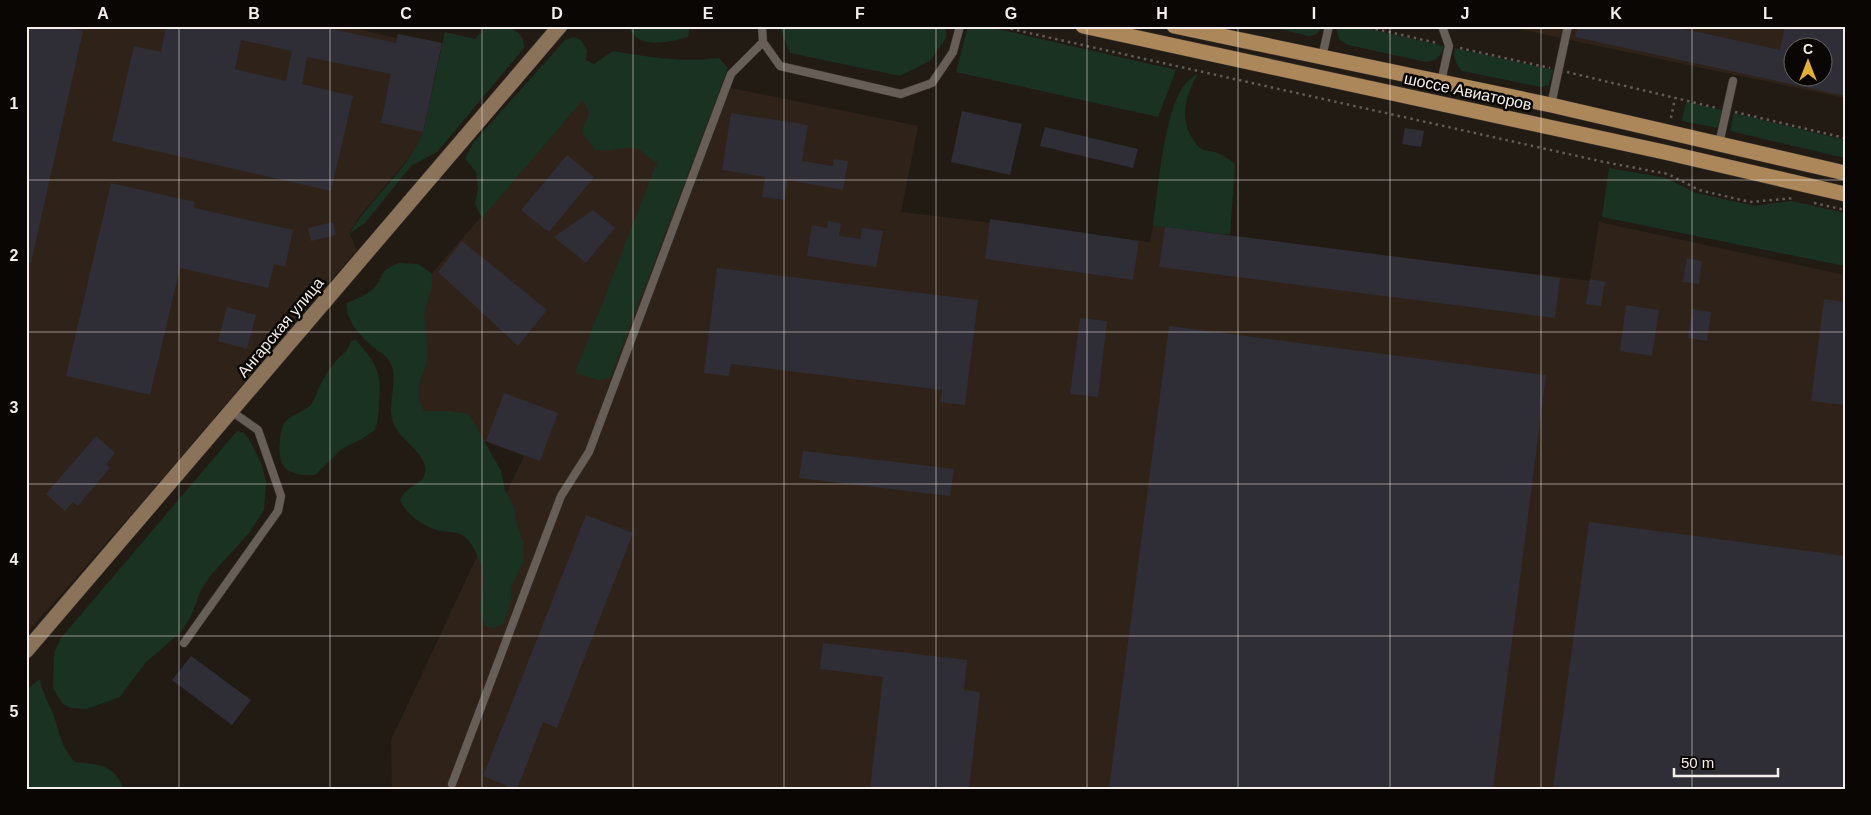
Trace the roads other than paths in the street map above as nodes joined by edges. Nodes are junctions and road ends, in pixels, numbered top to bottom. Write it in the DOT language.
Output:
graph roads {
  1 [pos="560,26"];
  2 [pos="762,26"];
  3 [pos="960,26"];
  4 [pos="1083,26"];
  5 [pos="1174,26"];
  6 [pos="1329,26"];
  7 [pos="1442,26"];
  8 [pos="1568,26"];
  9 [pos="763,42"];
  10 [pos="1322,57"];
  11 [pos="1733,81"];
  12 [pos="1441,82"];
  13 [pos="1550,105"];
  14 [pos="1719,144"];
  15 [pos="1845,173"];
  16 [pos="1845,194"];
  17 [pos="231,410"];
  18 [pos="184,643"];
  19 [pos="26,651"];
  20 [pos="452,784"];
  1 -- 17 [label="main road, Ангарская улица"];
  2 -- 9 [label="lane"];
  3 -- 9 [label="lane"];
  4 -- 16 [label="main road, шоссе Авиаторов"];
  5 -- 10 [label="main road, шоссе Авиаторов"];
  6 -- 10 [label="lane"];
  7 -- 12 [label="lane"];
  8 -- 13 [label="lane"];
  9 -- 20 [label="lane"];
  10 -- 12 [label="main road, шоссе Авиаторов"];
  11 -- 14 [label="lane"];
  12 -- 13 [label="main road, шоссе Авиаторов"];
  13 -- 14 [label="main road, шоссе Авиаторов"];
  14 -- 15 [label="main road, шоссе Авиаторов"];
  17 -- 18 [label="lane"];
  17 -- 19 [label="main road, Ангарская улица"];
}
